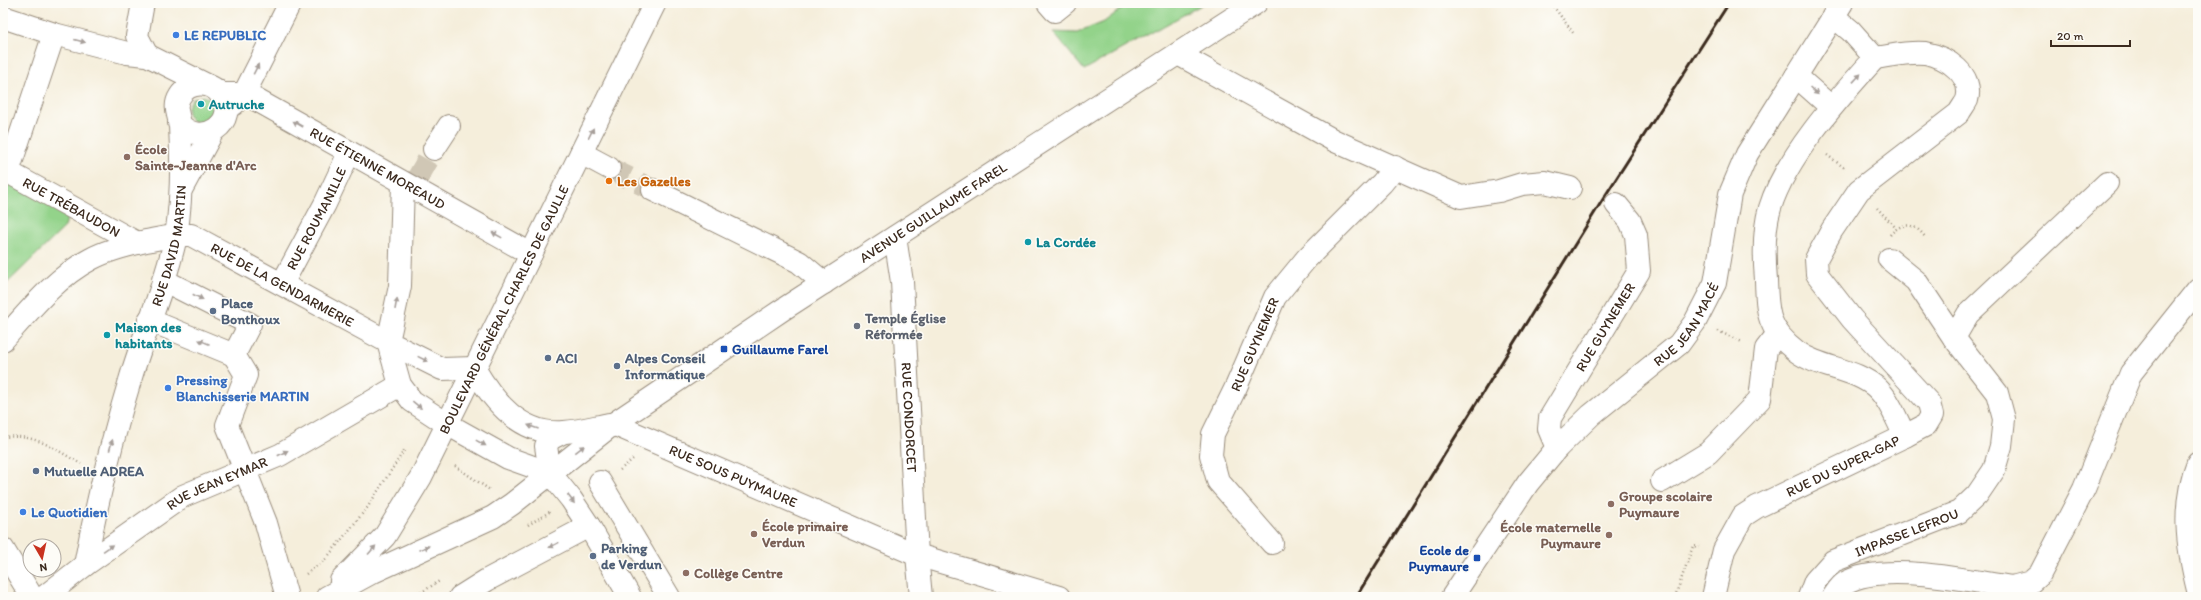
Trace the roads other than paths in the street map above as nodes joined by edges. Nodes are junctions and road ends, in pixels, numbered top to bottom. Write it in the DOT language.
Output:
graph roads {
  1 [pos="143,3"];
  2 [pos="290,3"];
  3 [pos="655,3"];
  4 [pos="1048,3"];
  5 [pos="1066,3"];
  6 [pos="1256,3"];
  7 [pos="1838,10"];
  8 [pos="3,16"];
  9 [pos="54,34"];
  10 [pos="1178,54"];
  11 [pos="1876,58"];
  12 [pos="154,60"];
  13 [pos="1796,76"];
  14 [pos="244,94"];
  15 [pos="218,97"];
  16 [pos="178,100"];
  17 [pos="1831,107"];
  18 [pos="179,123"];
  19 [pos="449,126"];
  20 [pos="213,131"];
  21 [pos="434,149"];
  22 [pos="349,154"];
  23 [pos="581,154"];
  24 [pos="1395,167"];
  25 [pos="609,168"];
  26 [pos="2107,183"];
  27 [pos="411,184"];
  28 [pos="182,188"];
  29 [pos="1570,188"];
  30 [pos="653,190"];
  31 [pos="1616,204"];
  32 [pos="176,236"];
  33 [pos="896,237"];
  34 [pos="137,244"];
  35 [pos="531,254"];
  36 [pos="1890,260"];
  37 [pos="163,280"];
  38 [pos="824,283"];
  39 [pos="282,284"];
  40 [pos="2198,289"];
  41 [pos="149,320"];
  42 [pos="1777,335"];
  43 [pos="1954,338"];
  44 [pos="3,340"];
  45 [pos="388,342"];
  46 [pos="234,355"];
  47 [pos="474,368"];
  48 [pos="400,385"];
  49 [pos="447,424"];
  50 [pos="612,424"];
  51 [pos="562,433"];
  52 [pos="1905,436"];
  53 [pos="1557,448"];
  54 [pos="2198,463"];
  55 [pos="244,470"];
  56 [pos="550,474"];
  57 [pos="1662,481"];
  58 [pos="600,482"];
  59 [pos="589,526"];
  60 [pos="1272,543"];
  61 [pos="3,549"];
  62 [pos="917,555"];
  63 [pos="85,565"];
  64 [pos="2198,590"];
  65 [pos="285,594"];
  66 [pos="32,597"];
  67 [pos="44,597"];
  68 [pos="325,597"];
  69 [pos="460,597"];
  70 [pos="630,597"];
  71 [pos="669,597"];
  72 [pos="921,597"];
  73 [pos="1059,597"];
  74 [pos="1452,597"];
  75 [pos="1713,597"];
  76 [pos="1809,597"];
  77 [pos="1833,597"];
  1 -- 12 [label="street, RUE DAVID MARTIN"];
  14 -- 2 [label="street, one-way"];
  23 -- 3 [label="street, BOULEVARD GÉNÉRAL CHARLES DE GAULLE, one-way"];
  4 -- 5 [label="street"];
  6 -- 10 [label="street, AVENUE GUILLAUME FAREL"];
  7 -- 11 [label="street"];
  7 -- 13 [label="street, RUE JEAN MACÉ"];
  8 -- 9 [label="street"];
  9 -- 12 [label="street, one-way"];
  9 -- 34 [label="street, RUE TRÉBAUDON"];
  10 -- 24 [label="street"];
  10 -- 33 [label="street, AVENUE GUILLAUME FAREL"];
  17 -- 11 [label="street, RUE DU SUPER-GAP, one-way"];
  11 -- 52 [label="street"];
  12 -- 15 [label="street"];
  12 -- 16 [label="street, RUE DAVID MARTIN"];
  13 -- 17 [label="street, one-way"];
  13 -- 53 [label="street, RUE JEAN MACÉ"];
  14 -- 15 [label="street, RUE ÉTIENNE MOREAUD"];
  22 -- 14 [label="street, RUE ÉTIENNE MOREAUD, one-way"];
  15 -- 16 [label="street, RUE ÉTIENNE MOREAUD"];
  15 -- 20 [label="street"];
  16 -- 18 [label="street, RUE DAVID MARTIN"];
  17 -- 42 [label="street, RUE DU SUPER-GAP"];
  18 -- 20 [label="street"];
  18 -- 28 [label="street, RUE DAVID MARTIN"];
  19 -- 21 [label="street"];
  20 -- 28 [label="street"];
  22 -- 27 [label="street, RUE ÉTIENNE MOREAUD"];
  22 -- 39 [label="street, RUE ROUMANILLE"];
  23 -- 25 [label="street"];
  23 -- 35 [label="street, BOULEVARD GÉNÉRAL CHARLES DE GAULLE"];
  24 -- 29 [label="street"];
  24 -- 60 [label="street, RUE GUYNEMER"];
  26 -- 43 [label="street"];
  35 -- 27 [label="street, RUE ÉTIENNE MOREAUD, one-way"];
  45 -- 27 [label="street, one-way"];
  28 -- 32 [label="street, RUE DAVID MARTIN"];
  30 -- 38 [label="street"];
  31 -- 53 [label="street, RUE GUYNEMER"];
  32 -- 34 [label="street, RUE DE LA GENDARMERIE"];
  32 -- 37 [label="street, RUE DAVID MARTIN"];
  32 -- 39 [label="street, RUE DE LA GENDARMERIE"];
  33 -- 38 [label="street, AVENUE GUILLAUME FAREL"];
  33 -- 62 [label="street, RUE CONDORCET"];
  34 -- 44 [label="street, RUE DE LA GENDARMERIE"];
  35 -- 47 [label="street, BOULEVARD GÉNÉRAL CHARLES DE GAULLE"];
  36 -- 43 [label="street, IMPASSE LEFROU"];
  37 -- 41 [label="street, RUE DAVID MARTIN"];
  37 -- 46 [label="street, one-way"];
  38 -- 50 [label="street, AVENUE GUILLAUME FAREL"];
  39 -- 45 [label="street, RUE DE LA GENDARMERIE"];
  40 -- 77 [label="street"];
  46 -- 41 [label="street, one-way"];
  63 -- 41 [label="street, RUE DAVID MARTIN, one-way"];
  42 -- 52 [label="street, RUE DU SUPER-GAP"];
  42 -- 57 [label="street"];
  43 -- 76 [label="street, IMPASSE LEFROU"];
  45 -- 47 [label="street, RUE DE LA GENDARMERIE, one-way"];
  45 -- 48 [label="street"];
  46 -- 55 [label="street"];
  47 -- 49 [label="street, BOULEVARD GÉNÉRAL CHARLES DE GAULLE"];
  51 -- 47 [label="street, one-way"];
  48 -- 49 [label="street, one-way"];
  55 -- 48 [label="street, RUE JEAN EYMAR, one-way"];
  49 -- 56 [label="street, one-way"];
  68 -- 49 [label="street, BOULEVARD GÉNÉRAL CHARLES DE GAULLE, one-way"];
  50 -- 51 [label="street"];
  56 -- 50 [label="street, AVENUE GUILLAUME FAREL, one-way"];
  50 -- 62 [label="street, RUE SOUS PUYMAURE"];
  51 -- 56 [label="street"];
  52 -- 75 [label="street, RUE DU SUPER-GAP"];
  53 -- 74 [label="street, RUE JEAN MACÉ"];
  54 -- 64 [label="street"];
  63 -- 55 [label="street, RUE JEAN EYMAR, one-way"];
  55 -- 65 [label="street"];
  56 -- 59 [label="street, one-way"];
  68 -- 56 [label="street, AVENUE GUILLAUME FAREL, one-way"];
  58 -- 71 [label="street"];
  59 -- 69 [label="street, one-way"];
  59 -- 70 [label="street"];
  61 -- 66 [label="street"];
  62 -- 72 [label="street, RUE CONDORCET"];
  62 -- 73 [label="street, RUE SOUS PUYMAURE"];
  63 -- 67 [label="street, RUE JEAN EYMAR"];
}
